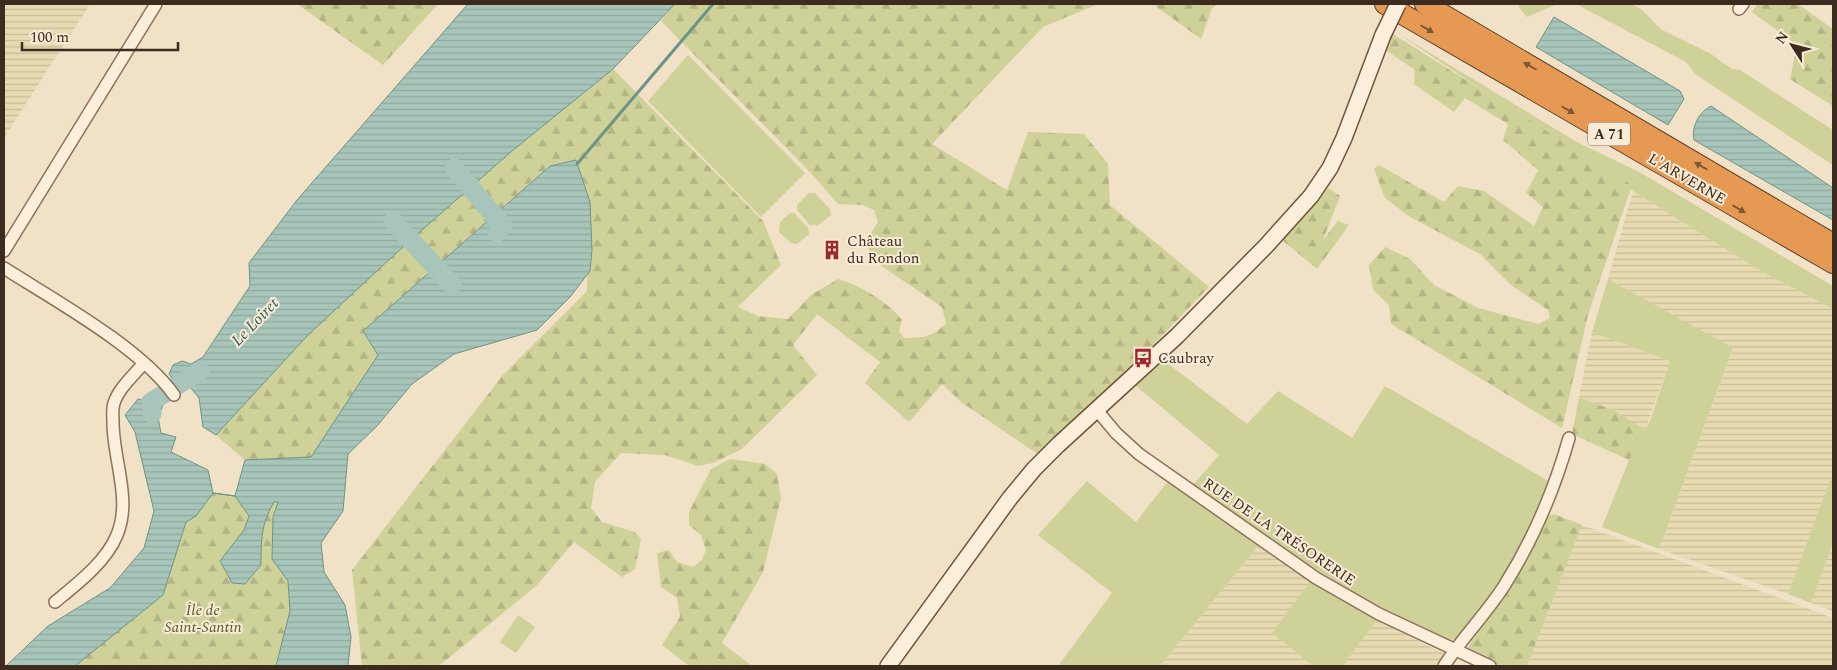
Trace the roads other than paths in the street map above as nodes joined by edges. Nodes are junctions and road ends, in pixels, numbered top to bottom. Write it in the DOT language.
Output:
graph roads {
  1 [pos="156,4"];
  2 [pos="1385,4"];
  3 [pos="1398,4"];
  4 [pos="1425,4"];
  5 [pos="1833,244"];
  6 [pos="4,251"];
  7 [pos="1833,263"];
  8 [pos="4,268"];
  9 [pos="143,364"];
  10 [pos="174,395"];
  11 [pos="1096,410"];
  12 [pos="1569,438"];
  13 [pos="56,602"];
  14 [pos="1454,650"];
  15 [pos="888,666"];
  16 [pos="1444,666"];
  17 [pos="1490,666"];
  1 -- 6 [label="street"];
  2 -- 7 [label="highway, L'ARVERNE / A 71, one-way"];
  3 -- 11 [label="main road, bridge"];
  5 -- 4 [label="highway, L'ARVERNE / A 71, one-way"];
  8 -- 9 [label="street"];
  9 -- 10 [label="street"];
  9 -- 13 [label="street"];
  11 -- 14 [label="street, RUE DE LA TRÉSORERIE"];
  11 -- 15 [label="main road"];
  12 -- 14 [label="street"];
  14 -- 16 [label="street"];
  14 -- 17 [label="street, RUE DE LA TRÉSORERIE"];
}
